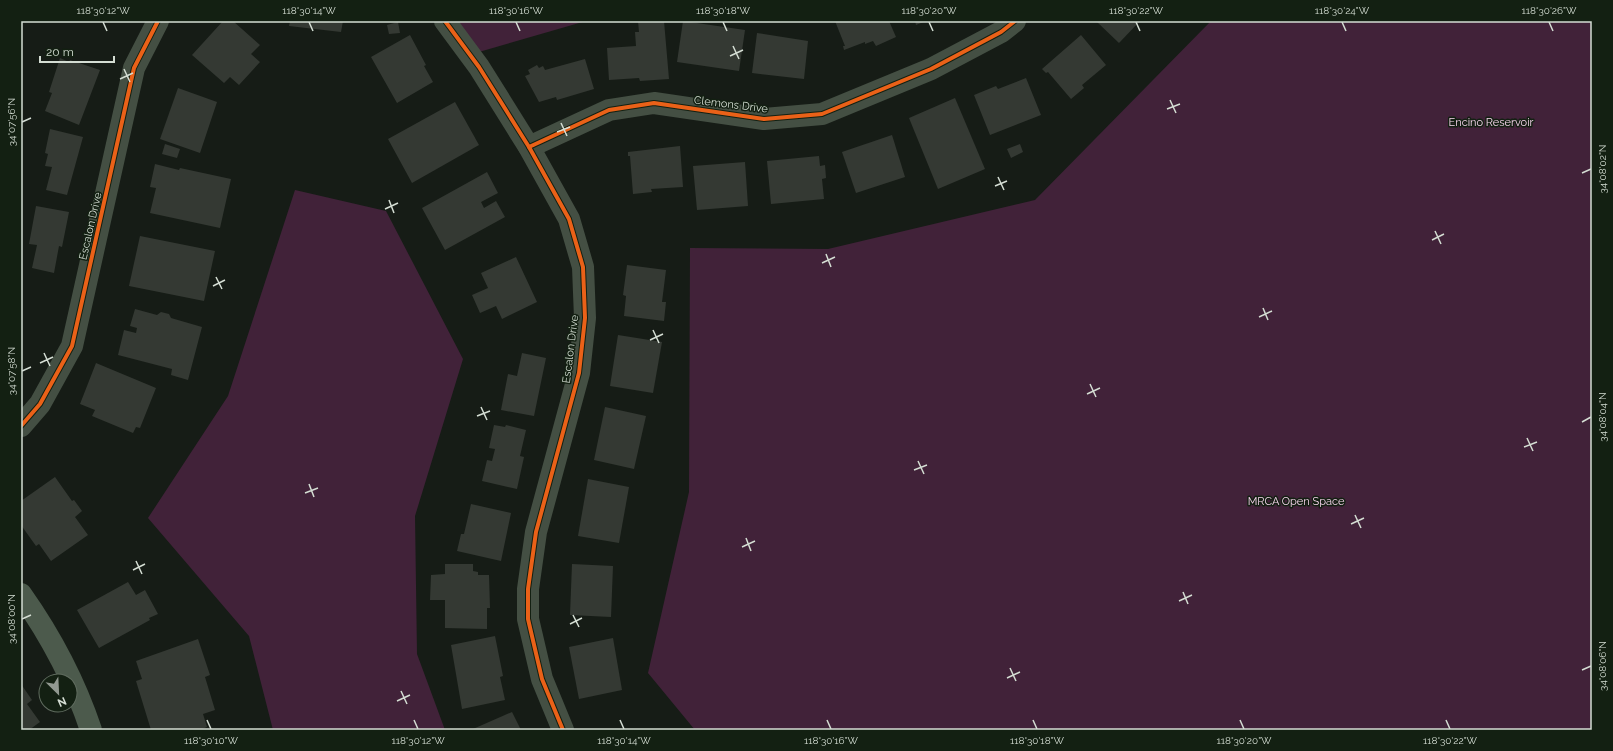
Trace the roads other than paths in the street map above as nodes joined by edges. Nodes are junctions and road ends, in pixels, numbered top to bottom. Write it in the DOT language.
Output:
graph roads {
  1 [pos="158,21"];
  2 [pos="445,21"];
  3 [pos="1015,21"];
  4 [pos="529,148"];
  5 [pos="21,426"];
  6 [pos="21,594"];
  7 [pos="91,730"];
  8 [pos="563,730"];
  1 -- 5 [label="street, Escalon Drive"];
  2 -- 4 [label="street, Escalon Drive"];
  3 -- 4 [label="street, Clemons Drive"];
  4 -- 8 [label="street, Escalon Drive"];
  6 -- 7 [label="main road"];
}
